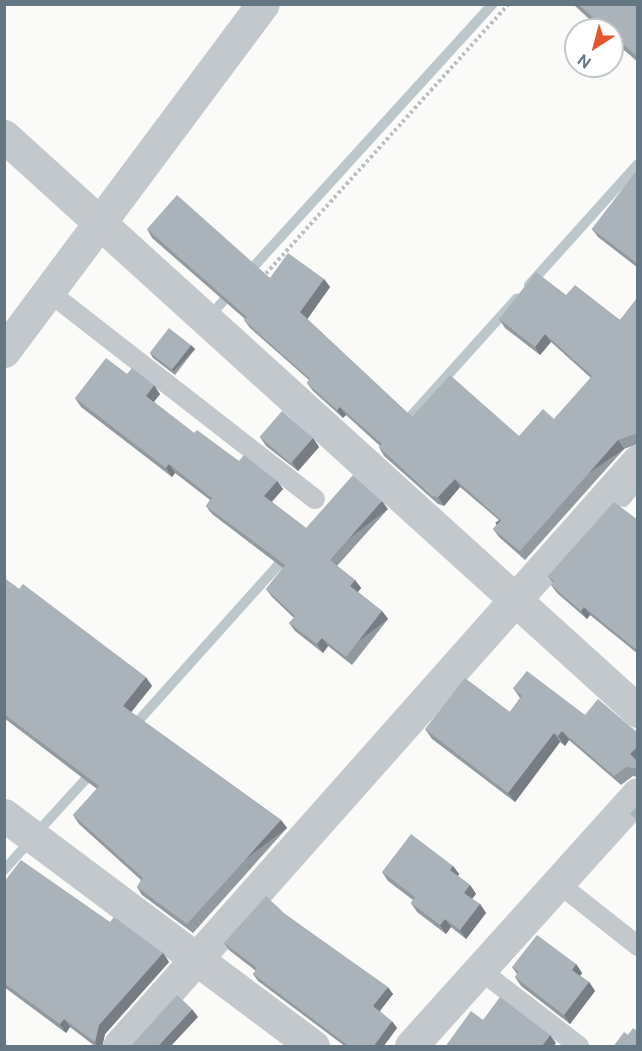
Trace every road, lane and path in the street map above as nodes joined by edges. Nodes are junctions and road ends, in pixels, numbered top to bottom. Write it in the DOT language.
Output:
graph roads {
  1 [pos="263,4"];
  2 [pos="509,4"];
  3 [pos="4,136"];
  4 [pos="101,224"];
  5 [pos="256,285"];
  6 [pos="49,292"];
  7 [pos="4,351"];
  8 [pos="638,461"];
  9 [pos="315,499"];
  10 [pos="513,599"];
  11 [pos="638,711"];
  12 [pos="638,795"];
  13 [pos="4,815"];
  14 [pos="558,883"];
  15 [pos="638,946"];
  16 [pos="196,959"];
  17 [pos="480,970"];
  18 [pos="119,1047"];
  19 [pos="313,1047"];
  20 [pos="411,1047"];
  21 [pos="579,1047"];
  1 -- 4 [label="street"];
  2 -- 5 [label="path"];
  3 -- 4 [label="street"];
  4 -- 6 [label="street"];
  4 -- 10 [label="street"];
  6 -- 7 [label="street"];
  6 -- 9 [label="lane"];
  8 -- 10 [label="street"];
  10 -- 11 [label="street"];
  10 -- 16 [label="street"];
  12 -- 14 [label="street"];
  13 -- 16 [label="street"];
  14 -- 15 [label="lane"];
  14 -- 17 [label="street"];
  16 -- 18 [label="street"];
  16 -- 19 [label="street"];
  17 -- 20 [label="street"];
  17 -- 21 [label="lane"];
}
